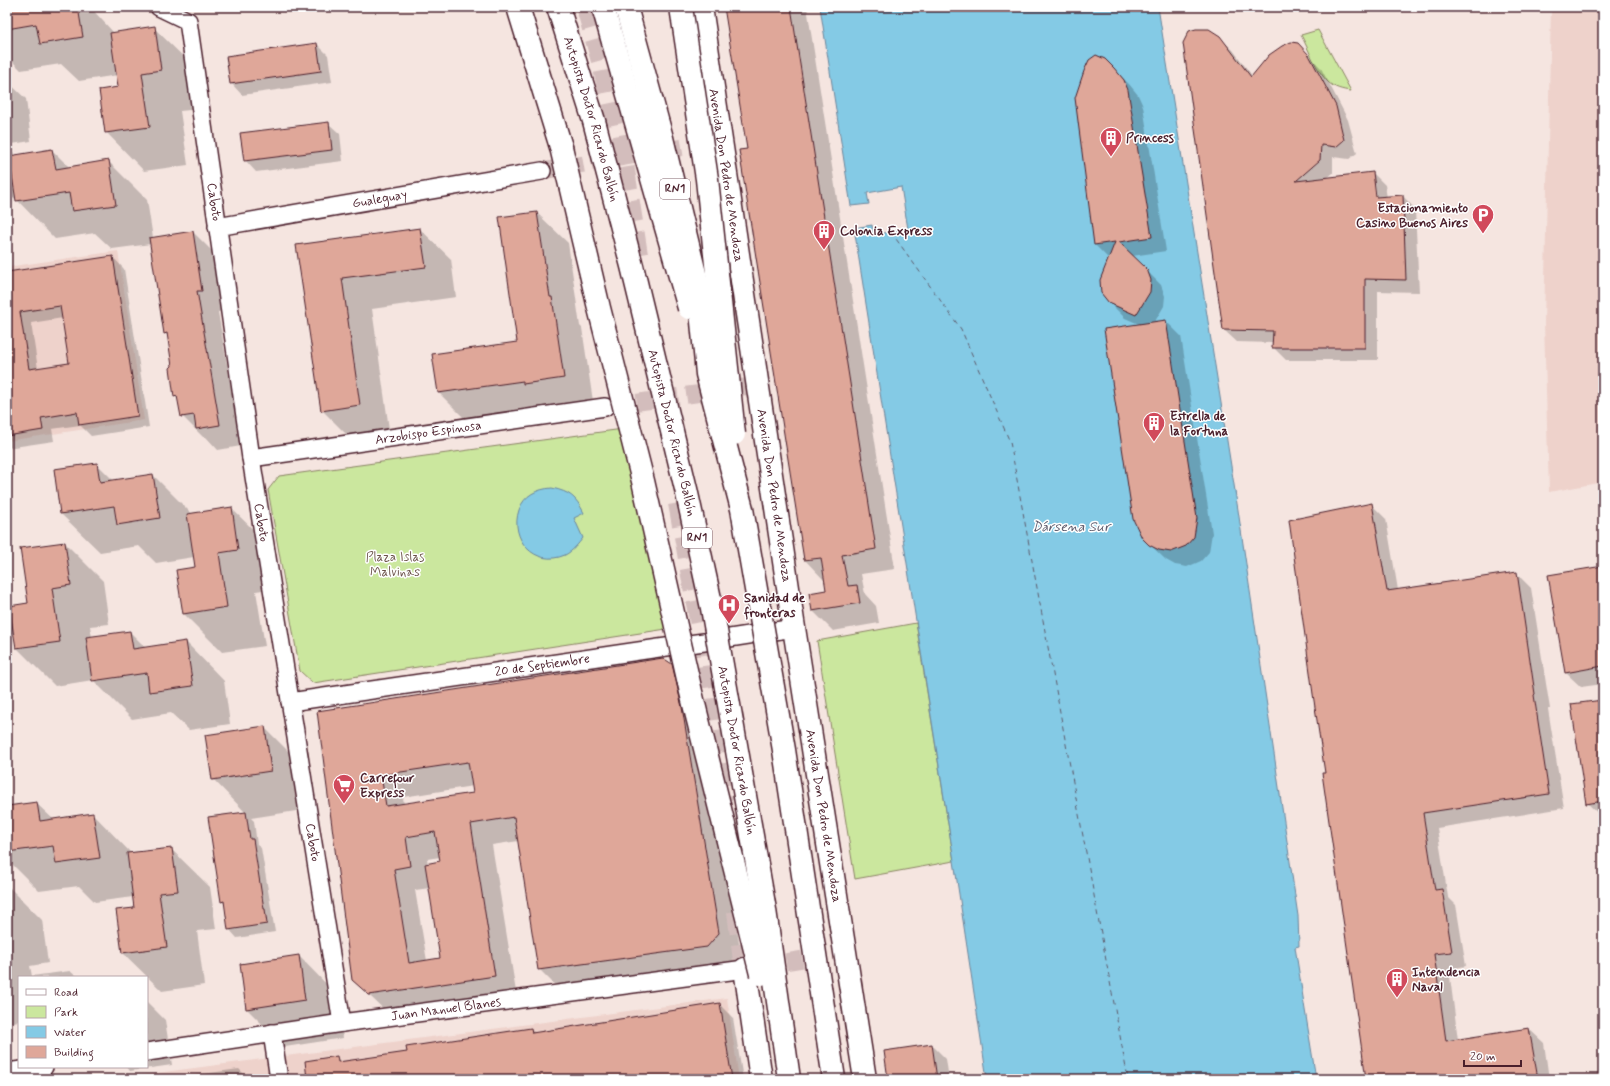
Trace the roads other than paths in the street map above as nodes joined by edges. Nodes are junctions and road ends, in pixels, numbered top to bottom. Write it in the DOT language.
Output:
graph roads {
  1 [pos="159,7"];
  2 [pos="518,7"];
  3 [pos="558,7"];
  4 [pos="602,7"];
  5 [pos="626,7"];
  6 [pos="681,7"];
  7 [pos="701,7"];
  8 [pos="542,171"];
  9 [pos="217,227"];
  10 [pos="707,374"];
  11 [pos="605,407"];
  12 [pos="251,458"];
  13 [pos="742,508"];
  14 [pos="794,628"];
  15 [pos="290,702"];
  16 [pos="745,969"];
  17 [pos="342,1023"];
  18 [pos="272,1033"];
  19 [pos="148,1052"];
  20 [pos="37,1068"];
  21 [pos="7,1072"];
  22 [pos="279,1079"];
  23 [pos="762,1079"];
  24 [pos="788,1079"];
  25 [pos="834,1079"];
  26 [pos="865,1079"];
  1 -- 9 [label="street, Caboto"];
  2 -- 24 [label="main road, bridge"];
  3 -- 24 [label="main road, Autopista Doctor Ricardo Balbín / RN1, bridge"];
  4 -- 10 [label="main road, bridge"];
  5 -- 10 [label="main road, RN1, bridge"];
  6 -- 13 [label="main road, bridge"];
  7 -- 14 [label="main road, Avenida Don Pedro de Mendoza"];
  8 -- 9 [label="street, Gualeguay"];
  9 -- 12 [label="street, Caboto"];
  10 -- 13 [label="main road, RN1, bridge"];
  11 -- 12 [label="street, Arzobispo Espinosa"];
  12 -- 15 [label="street, Caboto"];
  13 -- 25 [label="main road, RN1, bridge"];
  14 -- 15 [label="street, 20 de Septiembre"];
  14 -- 26 [label="main road, Avenida Don Pedro de Mendoza"];
  15 -- 17 [label="street, Caboto"];
  16 -- 17 [label="street, Juan Manuel Blanes"];
  16 -- 23 [label="main road"];
  17 -- 18 [label="street, Juan Manuel Blanes"];
  18 -- 19 [label="street, Juan Manuel Blanes"];
  18 -- 22 [label="street"];
  20 -- 21 [label="street"];
}
